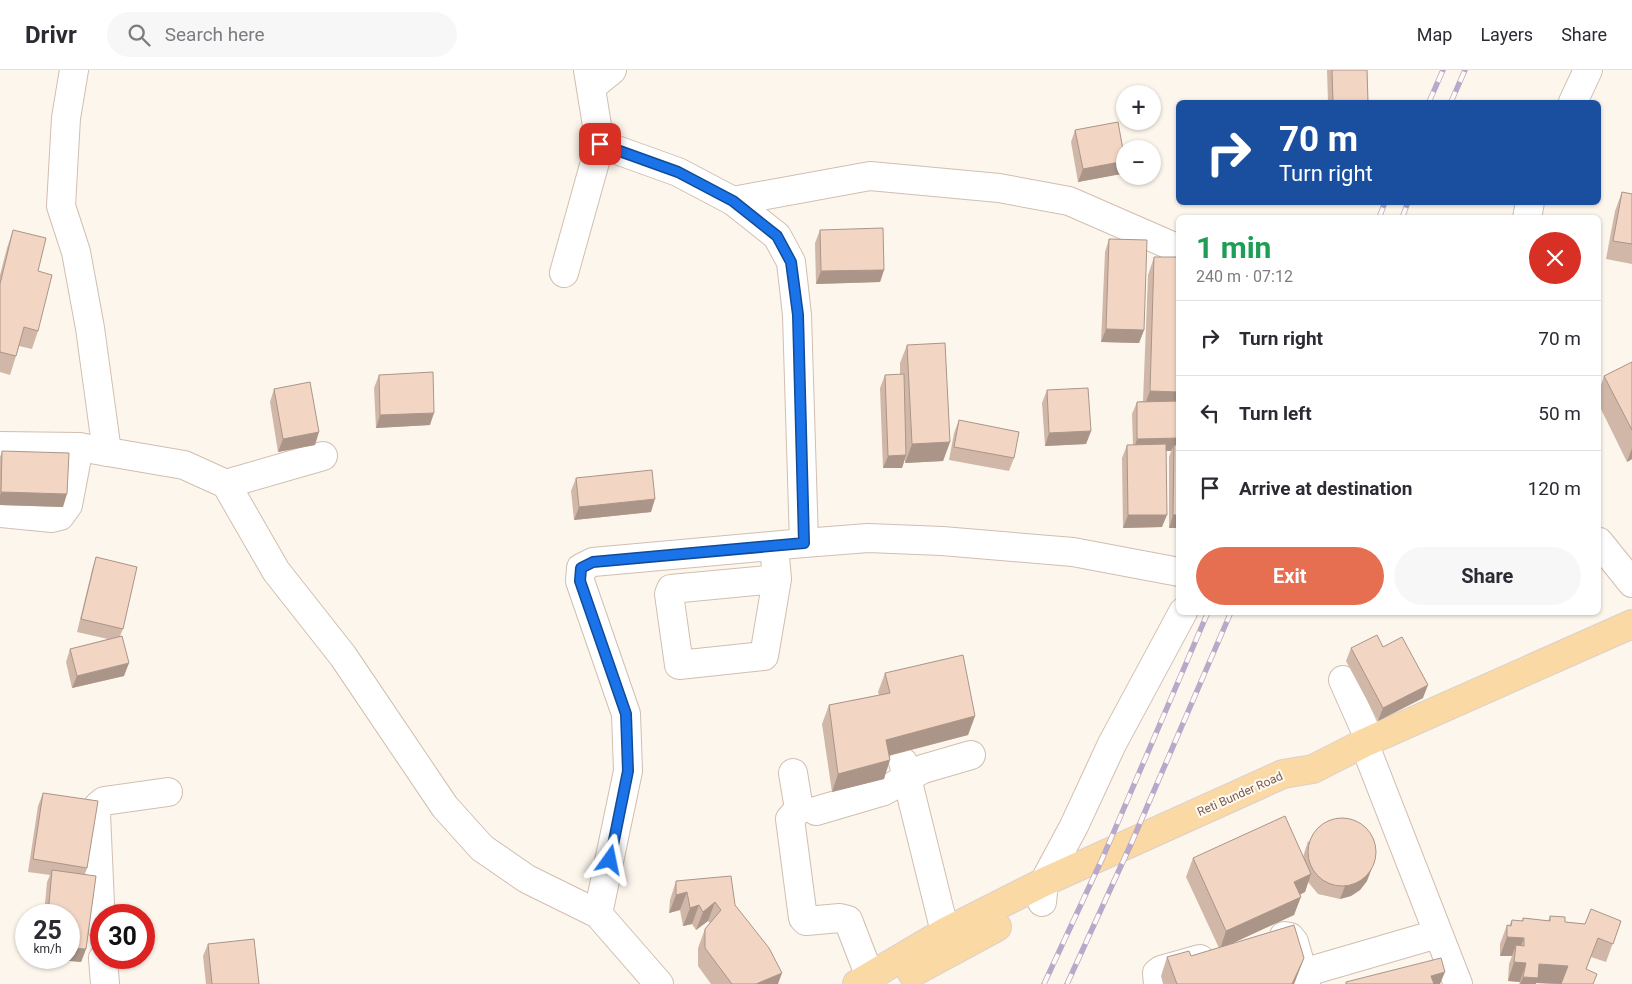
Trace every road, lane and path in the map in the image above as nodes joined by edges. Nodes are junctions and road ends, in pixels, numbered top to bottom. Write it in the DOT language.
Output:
graph roads {
  1 [pos="74,70"];
  2 [pos="612,70"];
  3 [pos="1588,70"];
  4 [pos="590,78"];
  5 [pos="1573,100"];
  6 [pos="600,144"];
  7 [pos="733,201"];
  8 [pos="1176,248"];
  9 [pos="564,273"];
  10 [pos="0,446"];
  11 [pos="79,447"];
  12 [pos="107,452"];
  13 [pos="323,456"];
  14 [pos="226,484"];
  15 [pos="0,513"];
  16 [pos="804,543"];
  17 [pos="1601,544"];
  18 [pos="774,546"];
  19 [pos="1176,571"];
  20 [pos="777,579"];
  21 [pos="1632,583"];
  22 [pos="1181,615"];
  23 [pos="1632,624"];
  24 [pos="1343,680"];
  25 [pos="1367,742"];
  26 [pos="971,755"];
  27 [pos="905,771"];
  28 [pos="793,773"];
  29 [pos="168,792"];
  30 [pos="816,811"];
  31 [pos="1043,892"];
  32 [pos="100,904"];
  33 [pos="598,914"];
  34 [pos="945,932"];
  35 [pos="1437,934"];
  36 [pos="1264,941"];
  37 [pos="1226,952"];
  38 [pos="104,969"];
  39 [pos="1304,978"];
  40 [pos="873,982"];
  41 [pos="105,984"];
  42 [pos="659,984"];
  43 [pos="1158,984"];
  44 [pos="1458,984"];
  1 -- 12 [label="street"];
  2 -- 4 [label="street"];
  3 -- 5 [label="street"];
  4 -- 6 [label="street"];
  6 -- 7 [label="street"];
  6 -- 9 [label="street"];
  7 -- 8 [label="street"];
  7 -- 16 [label="street"];
  10 -- 11 [label="street"];
  11 -- 12 [label="street"];
  11 -- 15 [label="street"];
  12 -- 14 [label="street"];
  13 -- 14 [label="street"];
  14 -- 33 [label="street"];
  16 -- 18 [label="street"];
  16 -- 19 [label="street"];
  17 -- 21 [label="street"];
  18 -- 20 [label="street"];
  18 -- 33 [label="street"];
  20 -- 20 [label="street"];
  22 -- 31 [label="street"];
  23 -- 25 [label="main road, Reti Bunder Road"];
  24 -- 25 [label="street"];
  25 -- 31 [label="main road, Reti Bunder Road"];
  25 -- 35 [label="street"];
  26 -- 27 [label="street"];
  27 -- 30 [label="street"];
  27 -- 34 [label="street"];
  28 -- 40 [label="street"];
  29 -- 32 [label="street"];
  31 -- 34 [label="main road, Reti Bunder Road"];
  31 -- 40 [label="main road"];
  33 -- 42 [label="street"];
  34 -- 40 [label="main road, Reti Bunder Road"];
  35 -- 39 [label="street"];
  35 -- 44 [label="street"];
  36 -- 39 [label="street"];
  37 -- 43 [label="street"];
  38 -- 41 [label="street"];
}
